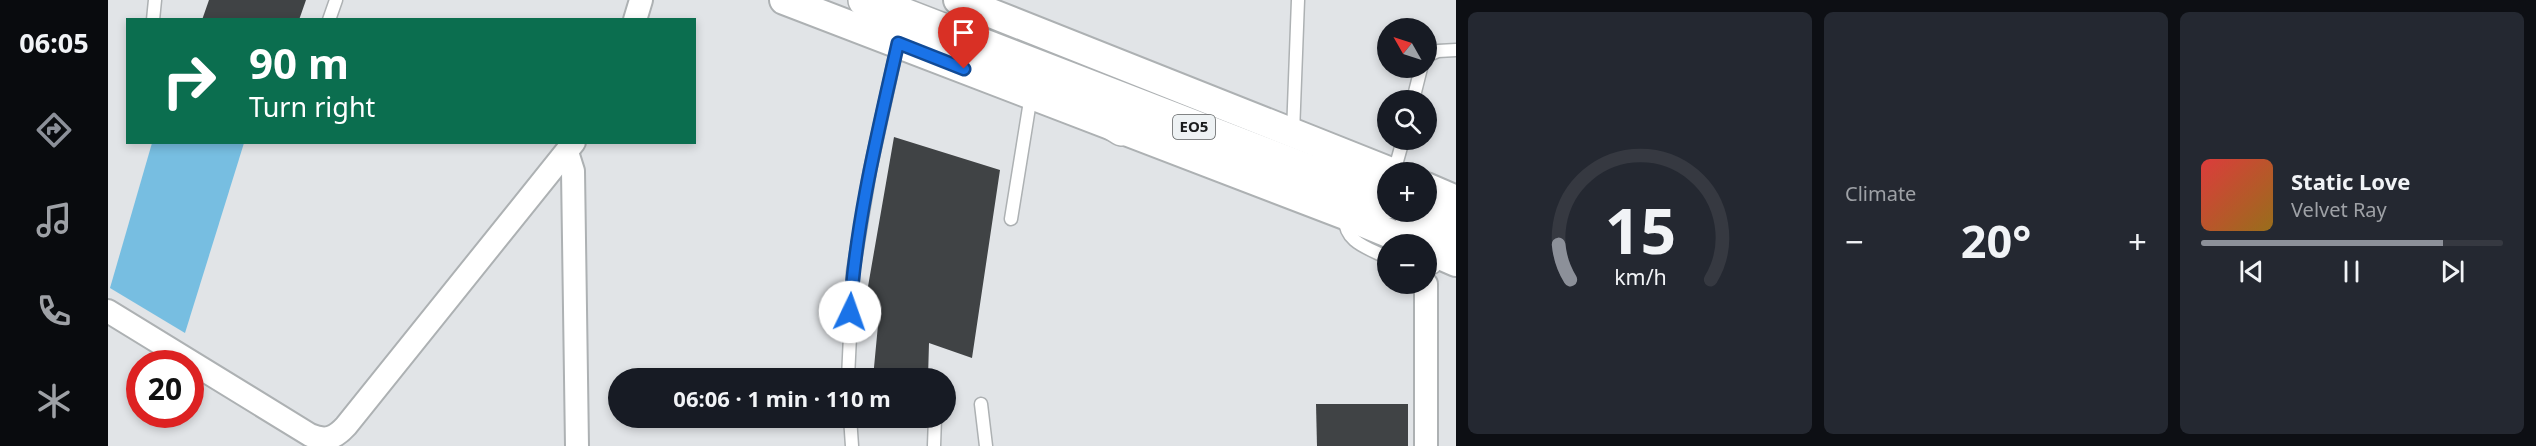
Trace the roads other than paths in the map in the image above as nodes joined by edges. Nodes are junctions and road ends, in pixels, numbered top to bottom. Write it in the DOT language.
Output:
graph roads {
  1 [pos="155,0"];
  2 [pos="336,0"];
  3 [pos="641,0"];
  4 [pos="784,0"];
  5 [pos="865,0"];
  6 [pos="958,0"];
  7 [pos="1298,0"];
  8 [pos="153,18"];
  9 [pos="330,18"];
  10 [pos="636,18"];
  11 [pos="898,43"];
  12 [pos="1456,50"];
  13 [pos="1437,51"];
  14 [pos="1000,52"];
  15 [pos="1031,95"];
  16 [pos="1122,129"];
  17 [pos="1293,133"];
  18 [pos="570,147"];
  19 [pos="1377,166"];
  20 [pos="1437,192"];
  21 [pos="1377,198"];
  22 [pos="1456,200"];
  23 [pos="1345,215"];
  24 [pos="1011,219"];
  25 [pos="1392,234"];
  26 [pos="1377,253"];
  27 [pos="1426,294"];
  28 [pos="108,311"];
  29 [pos="848,368"];
  30 [pos="981,404"];
  31 [pos="851,428"];
  32 [pos="935,428"];
  33 [pos="339,440"];
  34 [pos="577,446"];
  35 [pos="852,446"];
  36 [pos="934,446"];
  37 [pos="986,446"];
  38 [pos="1426,446"];
  1 -- 8 [label="lane"];
  2 -- 9 [label="lane"];
  3 -- 10 [label="street"];
  4 -- 11 [label="street"];
  5 -- 14 [label="main road, ΕΟ5"];
  6 -- 17 [label="street"];
  7 -- 17 [label="lane"];
  11 -- 15 [label="street"];
  11 -- 29 [label="lane"];
  12 -- 13 [label="lane"];
  14 -- 16 [label="main road"];
  14 -- 21 [label="main road, ΕΟ5"];
  15 -- 16 [label="street"];
  15 -- 24 [label="lane"];
  16 -- 23 [label="street"];
  17 -- 19 [label="street"];
  18 -- 33 [label="street"];
  18 -- 34 [label="street"];
  20 -- 22 [label="street"];
  23 -- 25 [label="street"];
  23 -- 26 [label="lane"];
  27 -- 38 [label="street"];
  28 -- 33 [label="street"];
  30 -- 37 [label="lane"];
  31 -- 35 [label="lane"];
  32 -- 36 [label="lane"];
}
